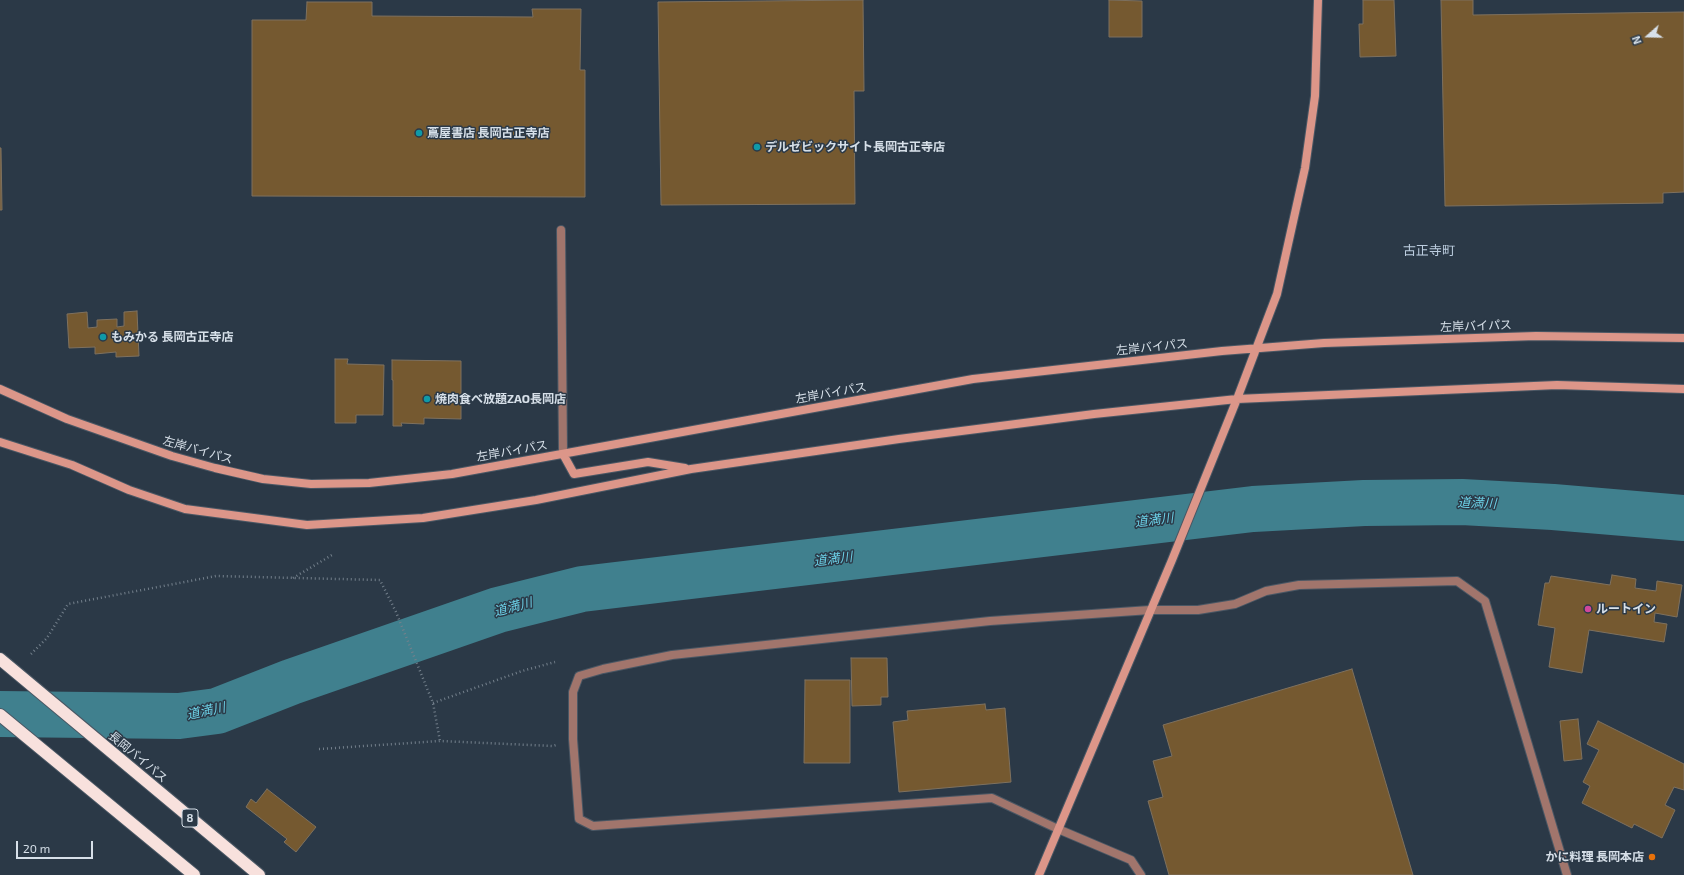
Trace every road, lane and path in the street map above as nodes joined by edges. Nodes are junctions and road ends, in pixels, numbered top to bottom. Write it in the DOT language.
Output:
graph roads {
  1 [pos="1318,0"];
  2 [pos="561,230"];
  3 [pos="1684,338"];
  4 [pos="1256,348"];
  5 [pos="0,389"];
  6 [pos="1684,389"];
  7 [pos="1237,399"];
  8 [pos="0,442"];
  9 [pos="563,454"];
  10 [pos="691,470"];
  11 [pos="332,555"];
  12 [pos="293,578"];
  13 [pos="1150,610"];
  14 [pos="31,654"];
  15 [pos="0,659"];
  16 [pos="555,662"];
  17 [pos="433,703"];
  18 [pos="0,715"];
  19 [pos="573,739"];
  20 [pos="440,741"];
  21 [pos="319,750"];
  22 [pos="1058,829"];
  23 [pos="194,875"];
  24 [pos="260,875"];
  25 [pos="1039,875"];
  26 [pos="1141,875"];
  27 [pos="1567,875"];
  1 -- 4 [label="street"];
  2 -- 9 [label="street"];
  3 -- 4 [label="street, 左岸バイパス"];
  4 -- 7 [label="street"];
  4 -- 9 [label="street, 左岸バイパス"];
  5 -- 9 [label="street, 左岸バイパス"];
  6 -- 7 [label="street"];
  7 -- 10 [label="street"];
  7 -- 13 [label="street"];
  8 -- 10 [label="street"];
  9 -- 10 [label="street"];
  11 -- 12 [label="path"];
  12 -- 14 [label="path"];
  12 -- 17 [label="path"];
  13 -- 19 [label="street"];
  13 -- 22 [label="street"];
  13 -- 27 [label="street"];
  15 -- 24 [label="highway, 長岡バイパス / 8"];
  16 -- 17 [label="path"];
  17 -- 20 [label="path"];
  18 -- 23 [label="highway"];
  19 -- 20 [label="path"];
  19 -- 22 [label="street"];
  20 -- 21 [label="path"];
  22 -- 25 [label="street"];
  22 -- 26 [label="street"];
}
